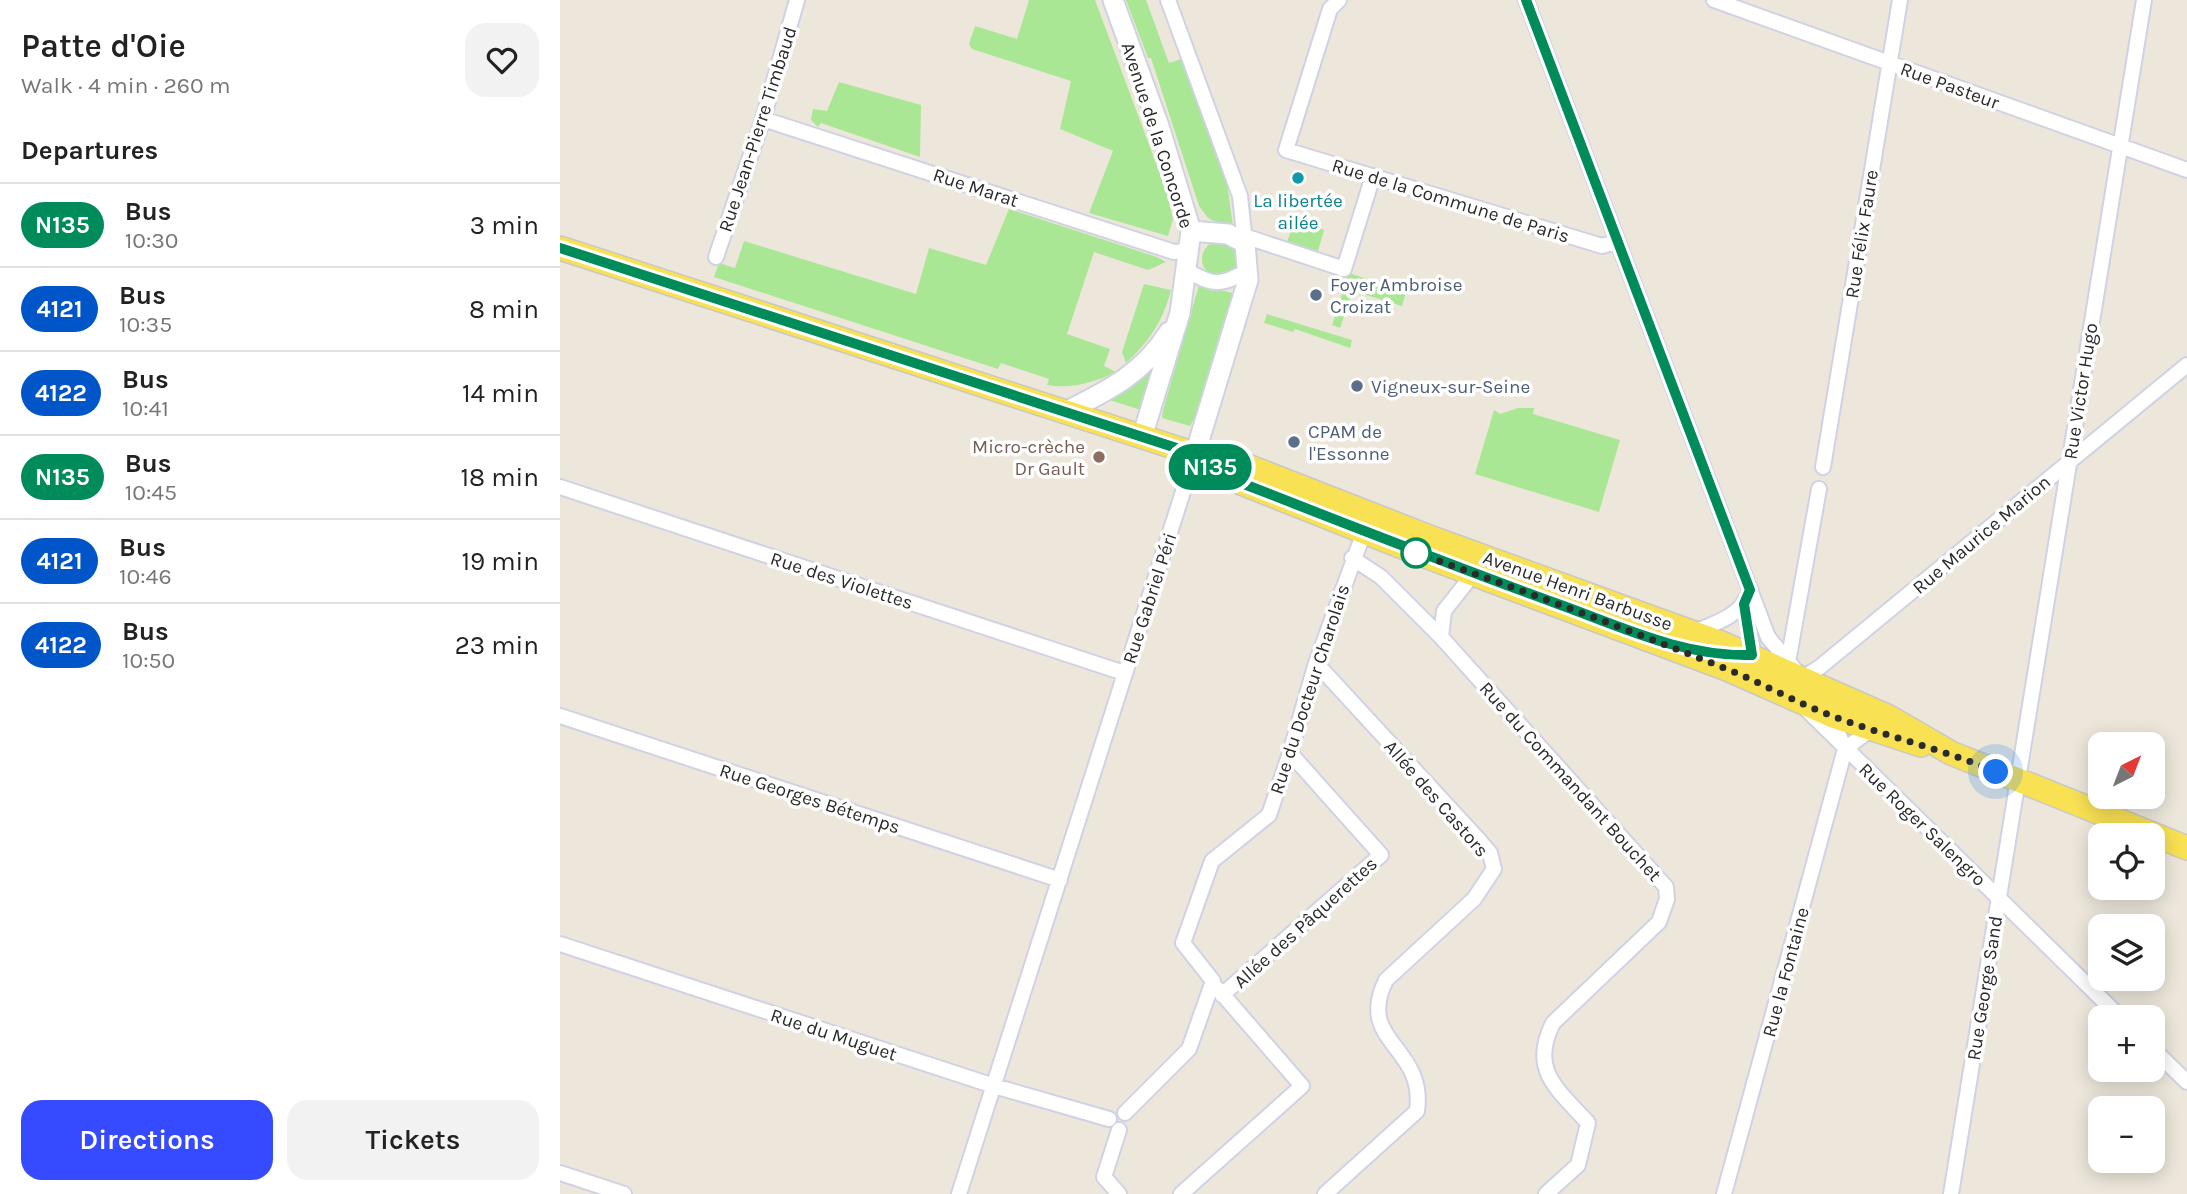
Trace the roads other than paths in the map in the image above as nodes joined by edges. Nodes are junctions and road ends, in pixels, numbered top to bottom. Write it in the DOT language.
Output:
graph roads {
  1 [pos="797,0"];
  2 [pos="1113,0"];
  3 [pos="1168,0"];
  4 [pos="1526,0"];
  5 [pos="1714,0"];
  6 [pos="1900,0"];
  7 [pos="2144,0"];
  8 [pos="1331,3"];
  9 [pos="1890,64"];
  10 [pos="763,119"];
  11 [pos="2121,146"];
  12 [pos="2187,170"];
  13 [pos="1373,176"];
  14 [pos="1191,231"];
  15 [pos="1244,239"];
  16 [pos="1616,242"];
  17 [pos="560,248"];
  18 [pos="716,257"];
  19 [pos="1188,260"];
  20 [pos="1247,271"];
  21 [pos="1180,313"];
  22 [pos="2187,365"];
  23 [pos="1065,412"];
  24 [pos="1142,437"];
  25 [pos="1195,454"];
  26 [pos="2068,461"];
  27 [pos="1823,467"];
  28 [pos="560,487"];
  29 [pos="1819,489"];
  30 [pos="1364,532"];
  31 [pos="1352,558"];
  32 [pos="1474,573"];
  33 [pos="1750,590"];
  34 [pos="1744,604"];
  35 [pos="1694,632"];
  36 [pos="1441,637"];
  37 [pos="1768,637"];
  38 [pos="1659,643"];
  39 [pos="1752,655"];
  40 [pos="1788,662"];
  41 [pos="1316,663"];
  42 [pos="1124,673"];
  43 [pos="1804,679"];
  44 [pos="1768,688"];
  45 [pos="1799,702"];
  46 [pos="560,716"];
  47 [pos="1833,716"];
  48 [pos="1870,730"];
  49 [pos="1845,749"];
  50 [pos="1290,753"];
  51 [pos="1951,753"];
  52 [pos="2018,782"];
  53 [pos="2187,848"];
  54 [pos="1060,880"];
  55 [pos="1998,897"];
  56 [pos="560,944"];
  57 [pos="1213,981"];
  58 [pos="1222,995"];
  59 [pos="2108,1005"];
  60 [pos="2165,1061"];
  61 [pos="2187,1082"];
  62 [pos="994,1086"];
  63 [pos="1114,1124"];
  64 [pos="560,1173"];
  65 [pos="624,1194"];
  66 [pos="959,1194"];
  67 [pos="1119,1194"];
  68 [pos="1181,1194"];
  69 [pos="1325,1194"];
  70 [pos="1545,1194"];
  71 [pos="1724,1194"];
  72 [pos="1951,1194"];
  1 -- 10 [label="street, Rue Jean-Pierre Timbaud"];
  2 -- 14 [label="street, Avenue de la Concorde"];
  3 -- 15 [label="street, Rue Gabriel Péri"];
  4 -- 16 [label="street, Rue Roger Salengro"];
  5 -- 9 [label="street, Rue Pasteur"];
  6 -- 9 [label="street, Rue Félix Faure"];
  7 -- 11 [label="street, Rue Victor Hugo"];
  8 -- 13 [label="street, Rue de la Commune de Paris"];
  9 -- 11 [label="street, Rue Pasteur"];
  9 -- 27 [label="street, Rue Félix Faure"];
  10 -- 18 [label="street, Rue Jean-Pierre Timbaud"];
  10 -- 19 [label="street, Rue Marat"];
  11 -- 12 [label="street, Rue Pasteur"];
  11 -- 26 [label="street, Rue Victor Hugo"];
  13 -- 15 [label="street"];
  13 -- 16 [label="street, Rue de la Commune de Paris"];
  14 -- 15 [label="street"];
  14 -- 19 [label="street, Avenue de la Concorde"];
  15 -- 20 [label="street, Rue Gabriel Péri"];
  16 -- 33 [label="street, Rue Roger Salengro"];
  17 -- 23 [label="main road, Avenue Henri Barbusse"];
  19 -- 20 [label="street"];
  19 -- 21 [label="street, Avenue de la Concorde"];
  20 -- 25 [label="street, Rue Gabriel Péri"];
  21 -- 23 [label="street, Avenue de la Concorde"];
  21 -- 24 [label="street, Avenue de la Concorde"];
  22 -- 26 [label="street, Rue Maurice Marion"];
  23 -- 24 [label="main road, Avenue Henri Barbusse"];
  24 -- 25 [label="main road, Avenue Henri Barbusse"];
  25 -- 30 [label="main road, Avenue Henri Barbusse"];
  25 -- 35 [label="main road, Avenue Henri Barbusse"];
  25 -- 42 [label="street, Rue Gabriel Péri"];
  26 -- 43 [label="street, Rue Maurice Marion"];
  26 -- 52 [label="street, Rue Victor Hugo"];
  28 -- 42 [label="street, Rue des Violettes"];
  29 -- 40 [label="street"];
  30 -- 31 [label="street, Rue du Docteur Charolais"];
  30 -- 32 [label="main road, Avenue Henri Barbusse"];
  31 -- 36 [label="street"];
  31 -- 41 [label="street, Rue du Docteur Charolais"];
  32 -- 36 [label="street"];
  32 -- 38 [label="main road, Avenue Henri Barbusse"];
  33 -- 34 [label="street"];
  33 -- 37 [label="street, Rue Roger Salengro"];
  34 -- 35 [label="street"];
  34 -- 39 [label="street"];
  35 -- 39 [label="main road, Avenue Henri Barbusse"];
  36 -- 70 [label="street, Rue du Commandant Bouchet"];
  37 -- 39 [label="street"];
  37 -- 40 [label="street, Rue Roger Salengro"];
  38 -- 39 [label="street"];
  38 -- 44 [label="main road, Avenue Henri Barbusse"];
  39 -- 43 [label="main road, Avenue Henri Barbusse"];
  39 -- 44 [label="street"];
  40 -- 43 [label="street, Rue Roger Salengro"];
  41 -- 50 [label="street, Rue du Docteur Charolais"];
  41 -- 69 [label="street, Allée des Castors"];
  42 -- 54 [label="street, Rue Gabriel Péri"];
  43 -- 44 [label="street, Rue Maurice Marion"];
  43 -- 47 [label="street, Rue Roger Salengro"];
  43 -- 51 [label="main road, Avenue Henri Barbusse"];
  44 -- 45 [label="main road, Avenue Henri Barbusse"];
  45 -- 47 [label="main road, Avenue Henri Barbusse"];
  45 -- 49 [label="street, Rue Roger Salengro"];
  46 -- 54 [label="street, Rue Georges Bétemps"];
  47 -- 48 [label="main road, Avenue Henri Barbusse"];
  47 -- 49 [label="street, Rue Roger Salengro"];
  48 -- 49 [label="street, Rue Roger Salengro"];
  48 -- 51 [label="main road, Avenue Henri Barbusse"];
  49 -- 55 [label="street, Rue Roger Salengro"];
  49 -- 71 [label="street, Rue la Fontaine"];
  50 -- 57 [label="street, Rue du Docteur Charolais"];
  50 -- 58 [label="street, Allée des Pâquerettes"];
  51 -- 52 [label="main road, Avenue Henri Barbusse"];
  52 -- 53 [label="main road, Avenue Henri Barbusse"];
  52 -- 55 [label="street, Rue George Sand"];
  54 -- 62 [label="street, Rue Gabriel Péri"];
  55 -- 59 [label="street, Rue Roger Salengro"];
  55 -- 72 [label="street, Rue George Sand"];
  56 -- 62 [label="street, Rue du Muguet"];
  57 -- 58 [label="street"];
  57 -- 63 [label="street"];
  58 -- 68 [label="street"];
  60 -- 61 [label="street"];
  62 -- 63 [label="street, Rue du Muguet"];
  62 -- 66 [label="street, Rue Gabriel Péri"];
  63 -- 67 [label="street"];
  64 -- 65 [label="street"];
}
